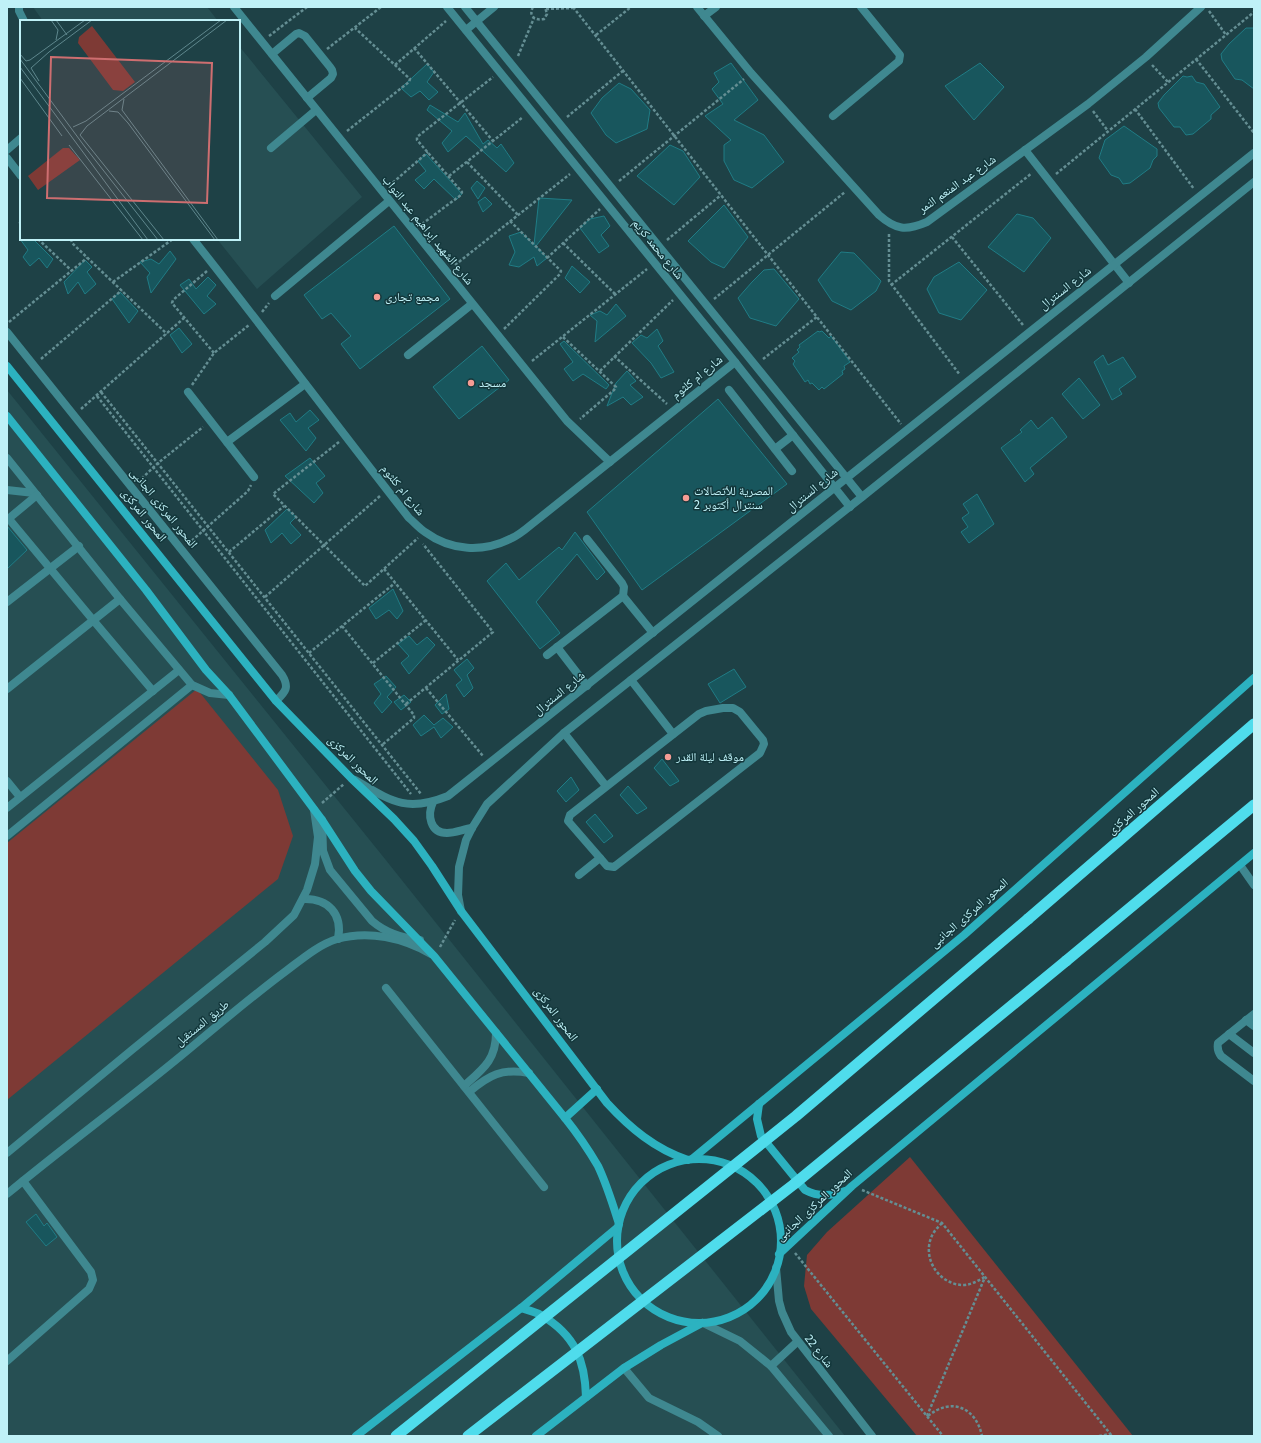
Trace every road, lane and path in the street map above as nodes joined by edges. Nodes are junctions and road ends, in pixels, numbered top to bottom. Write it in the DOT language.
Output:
graph roads {
  1 [pos="19,7"];
  2 [pos="234,7"];
  3 [pos="306,7"];
  4 [pos="381,7"];
  5 [pos="447,7"];
  6 [pos="465,7"];
  7 [pos="494,7"];
  8 [pos="533,7"];
  9 [pos="632,7"];
  10 [pos="697,7"];
  11 [pos="716,7"];
  12 [pos="861,7"];
  13 [pos="1201,7"];
  14 [pos="1206,7"];
  15 [pos="546,8"];
  16 [pos="573,8"];
  17 [pos="1254,12"];
  18 [pos="453,15"];
  19 [pos="704,16"];
  20 [pos="534,18"];
  21 [pos="23,20"];
  22 [pos="476,21"];
  23 [pos="354,28"];
  24 [pos="466,30"];
  25 [pos="1226,34"];
  26 [pos="596,35"];
  27 [pos="262,42"];
  28 [pos="414,48"];
  29 [pos="272,54"];
  30 [pos="320,54"];
  31 [pos="1146,57"];
  32 [pos="1196,59"];
  33 [pos="395,65"];
  34 [pos="513,67"];
  35 [pos="624,70"];
  36 [pos="500,72"];
  37 [pos="751,73"];
  38 [pos="1168,82"];
  39 [pos="307,98"];
  40 [pos="461,102"];
  41 [pos="1088,104"];
  42 [pos="1135,109"];
  43 [pos="316,110"];
  44 [pos="531,111"];
  45 [pos="833,116"];
  46 [pos="559,124"];
  47 [pos="1108,131"];
  48 [pos="1254,133"];
  49 [pos="675,136"];
  50 [pos="338,137"];
  51 [pos="20,139"];
  52 [pos="494,141"];
  53 [pos="271,148"];
  54 [pos="7,150"];
  55 [pos="1025,150"];
  56 [pos="428,152"];
  57 [pos="1254,153"];
  58 [pos="7,158"];
  59 [pos="467,162"];
  60 [pos="578,168"];
  61 [pos="1039,168"];
  62 [pos="20,175"];
  63 [pos="449,176"];
  64 [pos="1048,180"];
  65 [pos="1254,182"];
  66 [pos="853,186"];
  67 [pos="611,188"];
  68 [pos="382,192"];
  69 [pos="722,195"];
  70 [pos="1200,196"];
  71 [pos="390,201"];
  72 [pos="607,204"];
  73 [pos="518,215"];
  74 [pos="510,222"];
  75 [pos="889,223"];
  76 [pos="414,231"];
  77 [pos="952,236"];
  78 [pos="39,240"];
  79 [pos="72,240"];
  80 [pos="172,240"];
  81 [pos="194,240"];
  82 [pos="563,244"];
  83 [pos="659,247"];
  84 [pos="768,254"];
  85 [pos="87,258"];
  86 [pos="548,258"];
  87 [pos="654,263"];
  88 [pos="1115,264"];
  89 [pos="214,265"];
  90 [pos="72,271"];
  91 [pos="446,272"];
  92 [pos="113,282"];
  93 [pos="1129,283"];
  94 [pos="891,285"];
  95 [pos="122,290"];
  96 [pos="616,294"];
  97 [pos="680,294"];
  98 [pos="275,296"];
  99 [pos="472,304"];
  100 [pos="706,305"];
  101 [pos="818,316"];
  102 [pos="184,318"];
  103 [pos="256,319"];
  104 [pos="7,323"];
  105 [pos="7,332"];
  106 [pos="1029,332"];
  107 [pos="167,334"];
  108 [pos="497,335"];
  109 [pos="563,337"];
  110 [pos="214,353"];
  111 [pos="408,355"];
  112 [pos="614,356"];
  113 [pos="735,362"];
  114 [pos="34,365"];
  115 [pos="7,366"];
  116 [pos="754,366"];
  117 [pos="524,368"];
  118 [pos="600,371"];
  119 [pos="966,383"];
  120 [pos="305,384"];
  121 [pos="729,390"];
  122 [pos="101,392"];
  123 [pos="188,392"];
  124 [pos="97,396"];
  125 [pos="674,410"];
  126 [pos="7,416"];
  127 [pos="74,416"];
  128 [pos="210,421"];
  129 [pos="572,426"];
  130 [pos="906,430"];
  131 [pos="793,435"];
  132 [pos="346,437"];
  133 [pos="227,442"];
  134 [pos="775,449"];
  135 [pos="7,458"];
  136 [pos="610,462"];
  137 [pos="158,463"];
  138 [pos="154,468"];
  139 [pos="792,471"];
  140 [pos="254,477"];
  141 [pos="846,478"];
  142 [pos="132,488"];
  143 [pos="834,488"];
  144 [pos="7,490"];
  145 [pos="387,490"];
  146 [pos="36,494"];
  147 [pos="862,497"];
  148 [pos="284,506"];
  149 [pos="850,507"];
  150 [pos="8,519"];
  151 [pos="208,526"];
  152 [pos="203,530"];
  153 [pos="421,535"];
  154 [pos="587,539"];
  155 [pos="324,545"];
  156 [pos="79,546"];
  157 [pos="181,549"];
  158 [pos="229,552"];
  159 [pos="50,569"];
  160 [pos="384,569"];
  161 [pos="395,583"];
  162 [pos="622,596"];
  163 [pos="265,597"];
  164 [pos="120,599"];
  165 [pos="7,602"];
  166 [pos="93,620"];
  167 [pos="426,620"];
  168 [pos="342,626"];
  169 [pos="653,633"];
  170 [pos="557,647"];
  171 [pos="309,653"];
  172 [pos="547,655"];
  173 [pos="458,660"];
  174 [pos="373,663"];
  175 [pos="179,670"];
  176 [pos="1254,678"];
  177 [pos="631,680"];
  178 [pos="192,685"];
  179 [pos="587,686"];
  180 [pos="426,688"];
  181 [pos="7,689"];
  182 [pos="153,691"];
  183 [pos="229,696"];
  184 [pos="276,701"];
  185 [pos="406,704"];
  186 [pos="1254,724"];
  187 [pos="564,733"];
  188 [pos="673,734"];
  189 [pos="382,745"];
  190 [pos="490,764"];
  191 [pos="351,778"];
  192 [pos="7,780"];
  193 [pos="606,786"];
  194 [pos="20,797"];
  195 [pos="431,803"];
  196 [pos="420,804"];
  197 [pos="1254,805"];
  198 [pos="7,808"];
  199 [pos="314,810"];
  200 [pos="322,820"];
  201 [pos="472,828"];
  202 [pos="7,836"];
  203 [pos="1254,853"];
  204 [pos="600,858"];
  205 [pos="1240,865"];
  206 [pos="579,875"];
  207 [pos="1254,885"];
  208 [pos="303,900"];
  209 [pos="461,910"];
  210 [pos="338,939"];
  211 [pos="420,940"];
  212 [pos="434,956"];
  213 [pos="386,988"];
  214 [pos="1254,1014"];
  215 [pos="1246,1020"];
  216 [pos="1254,1026"];
  217 [pos="496,1033"];
  218 [pos="1229,1034"];
  219 [pos="1254,1053"];
  220 [pos="529,1073"];
  221 [pos="1254,1081"];
  222 [pos="467,1089"];
  223 [pos="597,1089"];
  224 [pos="759,1104"];
  225 [pos="565,1118"];
  226 [pos="7,1153"];
  227 [pos="690,1160"];
  228 [pos="23,1181"];
  229 [pos="544,1187"];
  230 [pos="850,1188"];
  231 [pos="7,1194"];
  232 [pos="942,1223"];
  233 [pos="619,1226"];
  234 [pos="789,1246"];
  235 [pos="779,1254"];
  236 [pos="776,1268"];
  237 [pos="985,1276"];
  238 [pos="521,1308"];
  239 [pos="703,1323"];
  240 [pos="797,1342"];
  241 [pos="7,1361"];
  242 [pos="771,1366"];
  243 [pos="624,1368"];
  244 [pos="586,1397"];
  245 [pos="927,1416"];
  246 [pos="1110,1435"];
  247 [pos="356,1436"];
  248 [pos="396,1436"];
  249 [pos="468,1436"];
  250 [pos="536,1436"];
  251 [pos="718,1436"];
  252 [pos="829,1436"];
  253 [pos="872,1436"];
  254 [pos="943,1436"];
  255 [pos="982,1436"];
  256 [pos="1099,1436"];
  1 -- 21 [label="street"];
  2 -- 27 [label="street, شارع الشهيد إبراهيم عبد التواب"];
  3 -- 27 [label="path"];
  4 -- 23 [label="path"];
  5 -- 18 [label="street, شارع محمد كريم"];
  6 -- 22 [label="street, شارع محمد كريم"];
  7 -- 22 [label="street"];
  8 -- 20 [label="path"];
  9 -- 26 [label="path"];
  10 -- 19 [label="street"];
  11 -- 19 [label="street"];
  12 -- 45 [label="street"];
  13 -- 31 [label="street, شارع عبد المنعم النمر"];
  14 -- 25 [label="path"];
  15 -- 16 [label="path"];
  15 -- 20 [label="path"];
  16 -- 26 [label="path"];
  17 -- 25 [label="path"];
  18 -- 24 [label="street, شارع محمد كريم"];
  18 -- 28 [label="path"];
  19 -- 37 [label="street"];
  20 -- 34 [label="path"];
  22 -- 24 [label="street"];
  22 -- 34 [label="street, شارع محمد كريم"];
  23 -- 30 [label="path"];
  23 -- 33 [label="path"];
  24 -- 36 [label="street, شارع محمد كريم"];
  25 -- 32 [label="path"];
  26 -- 35 [label="path"];
  27 -- 29 [label="street, شارع الشهيد إبراهيم عبد التواب"];
  28 -- 33 [label="path"];
  28 -- 40 [label="path"];
  29 -- 30 [label="street"];
  29 -- 39 [label="street, شارع الشهيد إبراهيم عبد التواب"];
  30 -- 39 [label="street"];
  31 -- 38 [label="path"];
  31 -- 41 [label="street, شارع عبد المنعم النمر"];
  32 -- 38 [label="path"];
  32 -- 48 [label="path"];
  33 -- 50 [label="path"];
  34 -- 46 [label="street, شارع محمد كريم"];
  35 -- 46 [label="path"];
  35 -- 49 [label="path"];
  36 -- 40 [label="path"];
  36 -- 44 [label="street, شارع محمد كريم"];
  37 -- 49 [label="path"];
  37 -- 66 [label="street"];
  38 -- 42 [label="path"];
  39 -- 43 [label="street, شارع الشهيد إبراهيم عبد التواب"];
  40 -- 52 [label="path"];
  40 -- 56 [label="path"];
  41 -- 47 [label="path"];
  41 -- 55 [label="street, شارع عبد المنعم النمر"];
  42 -- 47 [label="path"];
  42 -- 70 [label="path"];
  43 -- 50 [label="street, شارع الشهيد إبراهيم عبد التواب"];
  43 -- 53 [label="street"];
  44 -- 52 [label="path"];
  44 -- 60 [label="street, شارع محمد كريم"];
  46 -- 67 [label="street, شارع محمد كريم"];
  47 -- 64 [label="path"];
  49 -- 67 [label="path"];
  49 -- 69 [label="path"];
  50 -- 68 [label="street, شارع الشهيد إبراهيم عبد التواب"];
  51 -- 54 [label="street"];
  52 -- 59 [label="path"];
  55 -- 61 [label="street"];
  55 -- 75 [label="street, شارع عبد المنعم النمر"];
  56 -- 63 [label="path"];
  56 -- 68 [label="path"];
  57 -- 70 [label="street, شارع السنترال"];
  58 -- 62 [label="street"];
  59 -- 63 [label="path"];
  59 -- 73 [label="path"];
  60 -- 72 [label="street, شارع محمد كريم"];
  60 -- 73 [label="path"];
  61 -- 64 [label="street"];
  61 -- 77 [label="path"];
  63 -- 76 [label="path"];
  64 -- 88 [label="street"];
  65 -- 93 [label="street"];
  66 -- 75 [label="street"];
  66 -- 84 [label="path"];
  67 -- 83 [label="street, شارع محمد كريم"];
  68 -- 71 [label="street, شارع الشهيد إبراهيم عبد التواب"];
  69 -- 83 [label="path"];
  69 -- 84 [label="path"];
  70 -- 88 [label="street, شارع السنترال"];
  71 -- 76 [label="street, شارع الشهيد إبراهيم عبد التواب"];
  71 -- 98 [label="street"];
  72 -- 82 [label="path"];
  72 -- 87 [label="street, شارع محمد كريم"];
  73 -- 74 [label="path"];
  74 -- 86 [label="path"];
  74 -- 91 [label="path"];
  75 -- 94 [label="path"];
  76 -- 91 [label="street, شارع الشهيد إبراهيم عبد التواب"];
  77 -- 94 [label="path"];
  77 -- 106 [label="path"];
  78 -- 90 [label="path"];
  79 -- 85 [label="path"];
  80 -- 92 [label="path"];
  81 -- 89 [label="street, شارع ام كلثوم"];
  82 -- 86 [label="path"];
  82 -- 96 [label="path"];
  83 -- 100 [label="street, شارع محمد كريم"];
  84 -- 100 [label="path"];
  84 -- 101 [label="path"];
  85 -- 90 [label="path"];
  85 -- 92 [label="path"];
  86 -- 108 [label="path"];
  87 -- 96 [label="path"];
  87 -- 97 [label="street, شارع محمد كريم"];
  88 -- 93 [label="street"];
  88 -- 106 [label="street, شارع السنترال"];
  89 -- 102 [label="path"];
  89 -- 103 [label="street, شارع ام كلثوم"];
  90 -- 104 [label="path"];
  91 -- 99 [label="street, شارع الشهيد إبراهيم عبد التواب"];
  92 -- 95 [label="path"];
  93 -- 147 [label="street"];
  94 -- 119 [label="path"];
  95 -- 107 [label="path"];
  95 -- 114 [label="path"];
  96 -- 109 [label="path"];
  97 -- 112 [label="path"];
  97 -- 113 [label="street, شارع محمد كريم"];
  98 -- 103 [label="path"];
  99 -- 108 [label="street, شارع الشهيد إبراهيم عبد التواب"];
  99 -- 111 [label="street"];
  100 -- 116 [label="street, شارع محمد كريم"];
  101 -- 116 [label="path"];
  101 -- 130 [label="path"];
  102 -- 107 [label="path"];
  102 -- 110 [label="path"];
  103 -- 110 [label="path"];
  103 -- 120 [label="street, شارع ام كلثوم"];
  105 -- 114 [label="street, المحور المركزى الجانبى"];
  106 -- 119 [label="street, شارع السنترال"];
  107 -- 122 [label="path"];
  108 -- 117 [label="street, شارع الشهيد إبراهيم عبد التواب"];
  109 -- 117 [label="path"];
  109 -- 118 [label="path"];
  110 -- 123 [label="path"];
  112 -- 118 [label="path"];
  112 -- 125 [label="path"];
  113 -- 125 [label="street, شارع ام كلثوم"];
  113 -- 131 [label="street, شارع محمد كريم"];
  114 -- 127 [label="street, المحور المركزى الجانبى"];
  115 -- 184 [label="main road, المحور المركزى"];
  116 -- 141 [label="street, شارع محمد كريم"];
  117 -- 129 [label="street, شارع الشهيد إبراهيم عبد التواب"];
  118 -- 129 [label="path"];
  119 -- 130 [label="street, شارع السنترال"];
  120 -- 132 [label="street, شارع ام كلثوم"];
  120 -- 133 [label="street"];
  121 -- 134 [label="street"];
  122 -- 124 [label="path"];
  122 -- 137 [label="path"];
  123 -- 128 [label="street"];
  124 -- 127 [label="path"];
  124 -- 138 [label="path"];
  125 -- 136 [label="street, شارع ام كلثوم"];
  126 -- 183 [label="main road"];
  127 -- 142 [label="street, المحور المركزى الجانبى"];
  128 -- 133 [label="street"];
  128 -- 137 [label="path"];
  129 -- 136 [label="street, شارع الشهيد إبراهيم عبد التواب"];
  130 -- 141 [label="street, شارع السنترال"];
  131 -- 134 [label="street"];
  131 -- 143 [label="street, شارع محمد كريم"];
  132 -- 145 [label="street, شارع ام كلثوم"];
  132 -- 148 [label="path"];
  133 -- 140 [label="street"];
  134 -- 139 [label="street"];
  135 -- 146 [label="street"];
  136 -- 153 [label="street, شارع ام كلثوم"];
  137 -- 138 [label="path"];
  137 -- 151 [label="path"];
  138 -- 142 [label="path"];
  138 -- 152 [label="path"];
  140 -- 151 [label="path"];
  141 -- 143 [label="street, شارع السنترال"];
  141 -- 147 [label="street, شارع محمد كريم"];
  142 -- 157 [label="street, المحور المركزى الجانبى"];
  143 -- 149 [label="street, شارع محمد كريم"];
  143 -- 169 [label="street, شارع السنترال"];
  144 -- 146 [label="street"];
  145 -- 153 [label="street, شارع ام كلثوم"];
  145 -- 155 [label="path"];
  146 -- 150 [label="street"];
  146 -- 156 [label="street"];
  147 -- 149 [label="street"];
  148 -- 155 [label="path"];
  148 -- 158 [label="path"];
  149 -- 177 [label="street"];
  150 -- 159 [label="street"];
  151 -- 152 [label="path"];
  151 -- 158 [label="path"];
  152 -- 157 [label="path"];
  152 -- 196 [label="path"];
  153 -- 160 [label="path"];
  153 -- 173 [label="path"];
  154 -- 162 [label="street"];
  155 -- 160 [label="path"];
  155 -- 163 [label="path"];
  156 -- 159 [label="street"];
  156 -- 164 [label="street"];
  157 -- 184 [label="street, المحور المركزى الجانبى"];
  158 -- 163 [label="path"];
  159 -- 165 [label="street"];
  159 -- 166 [label="street"];
  160 -- 161 [label="path"];
  161 -- 167 [label="path"];
  161 -- 168 [label="path"];
  162 -- 169 [label="street"];
  162 -- 170 [label="street"];
  163 -- 171 [label="path"];
  164 -- 166 [label="street"];
  164 -- 175 [label="street"];
  166 -- 181 [label="street"];
  166 -- 182 [label="street"];
  167 -- 173 [label="path"];
  167 -- 174 [label="path"];
  168 -- 171 [label="path"];
  168 -- 174 [label="path"];
  169 -- 179 [label="street, شارع السنترال"];
  170 -- 172 [label="street"];
  170 -- 179 [label="street"];
  171 -- 189 [label="path"];
  173 -- 180 [label="path"];
  174 -- 185 [label="path"];
  175 -- 178 [label="street"];
  175 -- 182 [label="street"];
  176 -- 224 [label="main road, المحور المركزى الجانبى"];
  177 -- 187 [label="street"];
  177 -- 188 [label="street"];
  178 -- 183 [label="street"];
  178 -- 202 [label="street"];
  179 -- 190 [label="street, شارع السنترال"];
  180 -- 185 [label="path"];
  180 -- 190 [label="path"];
  182 -- 194 [label="street"];
  183 -- 199 [label="main road"];
  184 -- 191 [label="main road, المحور المركزى"];
  185 -- 189 [label="path"];
  186 -- 248 [label="highway, المحور المركزى, bridge"];
  187 -- 193 [label="street"];
  187 -- 201 [label="street"];
  188 -- 193 [label="street"];
  188 -- 204 [label="street"];
  189 -- 195 [label="path"];
  190 -- 195 [label="street, شارع السنترال"];
  191 -- 196 [label="street, شارع السنترال"];
  191 -- 199 [label="path"];
  191 -- 209 [label="main road, المحور المركزى"];
  192 -- 194 [label="street"];
  193 -- 204 [label="street"];
  194 -- 198 [label="street"];
  195 -- 196 [label="street, شارع السنترال"];
  195 -- 201 [label="street"];
  197 -- 249 [label="highway, bridge"];
  199 -- 200 [label="main road"];
  199 -- 208 [label="street, طريق المستقبل"];
  200 -- 211 [label="main road"];
  200 -- 211 [label="street"];
  201 -- 209 [label="street"];
  203 -- 205 [label="main road, المحور المركزى الجانبى"];
  204 -- 206 [label="street"];
  205 -- 207 [label="street"];
  205 -- 230 [label="main road, المحور المركزى الجانبى"];
  208 -- 210 [label="street"];
  208 -- 226 [label="street, طريق المستقبل"];
  209 -- 212 [label="path"];
  209 -- 223 [label="main road, المحور المركزى"];
  210 -- 212 [label="street, طريق المستقبل"];
  210 -- 228 [label="street, طريق المستقبل"];
  211 -- 212 [label="main road"];
  212 -- 217 [label="main road"];
  213 -- 222 [label="street"];
  214 -- 215 [label="street"];
  215 -- 216 [label="street"];
  215 -- 218 [label="street"];
  217 -- 220 [label="main road"];
  217 -- 222 [label="street"];
  218 -- 219 [label="street"];
  218 -- 221 [label="street"];
  220 -- 222 [label="street"];
  220 -- 225 [label="main road"];
  222 -- 229 [label="street"];
  223 -- 225 [label="main road"];
  223 -- 227 [label="main road, المحور المركزى"];
  224 -- 227 [label="main road, المحور المركزى الجانبى"];
  224 -- 230 [label="main road"];
  225 -- 233 [label="main road"];
  227 -- 233 [label="main road"];
  227 -- 235 [label="main road"];
  228 -- 231 [label="street, طريق المستقبل"];
  228 -- 241 [label="street"];
  230 -- 232 [label="path"];
  230 -- 234 [label="main road, المحور المركزى الجانبى"];
  232 -- 237 [label="path"];
  232 -- 237 [label="path"];
  233 -- 238 [label="main road"];
  233 -- 239 [label="main road"];
  234 -- 235 [label="main road, المحور المركزى الجانبى"];
  234 -- 245 [label="path"];
  235 -- 236 [label="main road"];
  236 -- 239 [label="main road"];
  236 -- 240 [label="street, شارع 22"];
  237 -- 245 [label="path"];
  237 -- 246 [label="path"];
  238 -- 244 [label="main road"];
  238 -- 247 [label="main road"];
  239 -- 242 [label="street"];
  239 -- 243 [label="main road"];
  240 -- 242 [label="street"];
  240 -- 253 [label="street, شارع 22"];
  242 -- 252 [label="street"];
  243 -- 244 [label="main road"];
  243 -- 251 [label="street"];
  244 -- 250 [label="main road"];
  245 -- 254 [label="path"];
  245 -- 255 [label="path"];
  246 -- 256 [label="path"];
}
